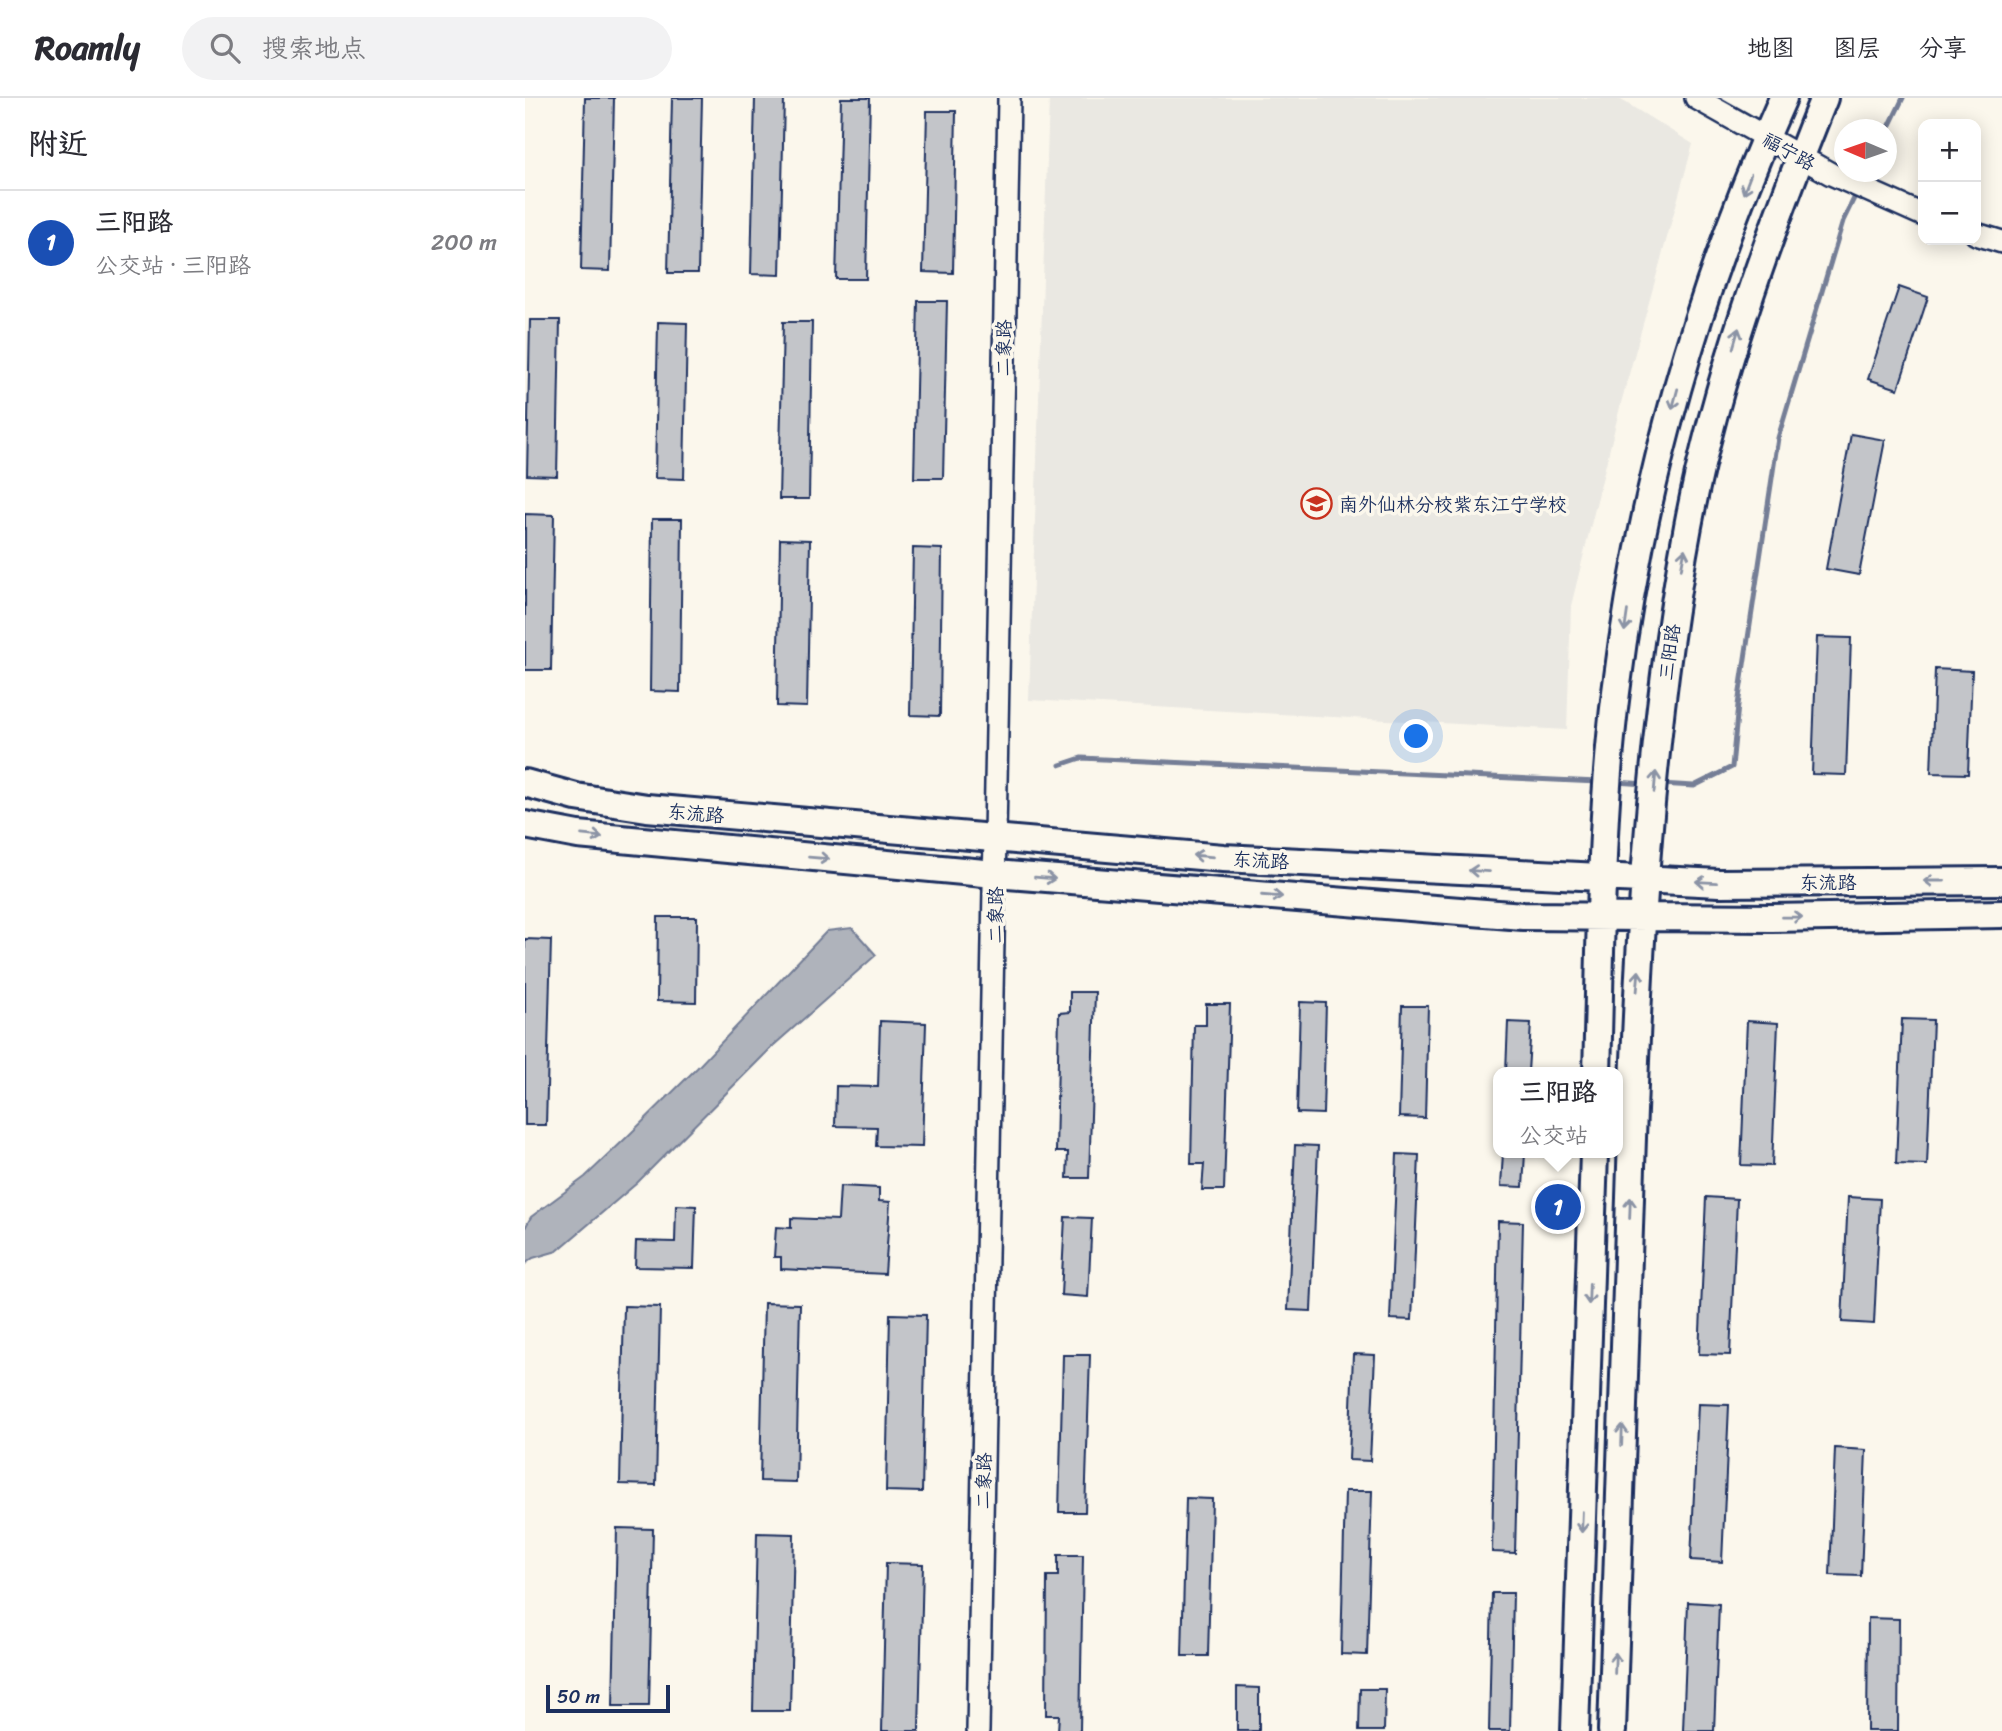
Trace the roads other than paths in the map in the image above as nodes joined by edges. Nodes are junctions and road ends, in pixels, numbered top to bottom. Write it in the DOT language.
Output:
graph roads {
  1 [pos="1009,98"];
  2 [pos="1696,98"];
  3 [pos="1783,98"];
  4 [pos="1824,98"];
  5 [pos="1765,138"];
  6 [pos="1800,157"];
  7 [pos="1918,213"];
  8 [pos="1981,236"];
  9 [pos="2002,242"];
  10 [pos="1711,281"];
  11 [pos="1748,301"];
  12 [pos="525,783"];
  13 [pos="525,825"];
  14 [pos="995,838"];
  15 [pos="995,874"];
  16 [pos="1602,877"];
  17 [pos="1647,879"];
  18 [pos="2002,881"];
  19 [pos="2002,914"];
  20 [pos="1601,916"];
  21 [pos="1643,917"];
  22 [pos="1597,1067"];
  23 [pos="1594,1158"];
  24 [pos="978,1731"];
  25 [pos="1576,1731"];
  26 [pos="1612,1731"];
  1 -- 14 [label="street, 二象路"];
  2 -- 5 [label="street, 福宁路"];
  3 -- 5 [label="main road"];
  4 -- 6 [label="main road, 三阳路"];
  5 -- 6 [label="street, 福宁路"];
  5 -- 10 [label="main road, one-way"];
  6 -- 7 [label="street, 福宁路"];
  6 -- 11 [label="main road, 三阳路"];
  8 -- 9 [label="street"];
  10 -- 11 [label="main road"];
  10 -- 16 [label="main road, one-way"];
  17 -- 11 [label="main road, 三阳路, one-way"];
  12 -- 14 [label="main road, 东流路"];
  13 -- 15 [label="main road, 东流路, one-way"];
  14 -- 15 [label="street, 二象路"];
  16 -- 14 [label="main road, 东流路, one-way"];
  15 -- 20 [label="main road, 东流路, one-way"];
  15 -- 24 [label="street, 二象路"];
  16 -- 17 [label="main road, 东流路"];
  16 -- 20 [label="main road"];
  18 -- 17 [label="main road, 东流路, one-way"];
  17 -- 21 [label="main road, 三阳路"];
  21 -- 19 [label="main road, 东流路, one-way"];
  20 -- 21 [label="main road, 东流路"];
  20 -- 22 [label="main road"];
  26 -- 21 [label="main road, 三阳路, one-way"];
  23 -- 25 [label="main road, one-way"];
}
